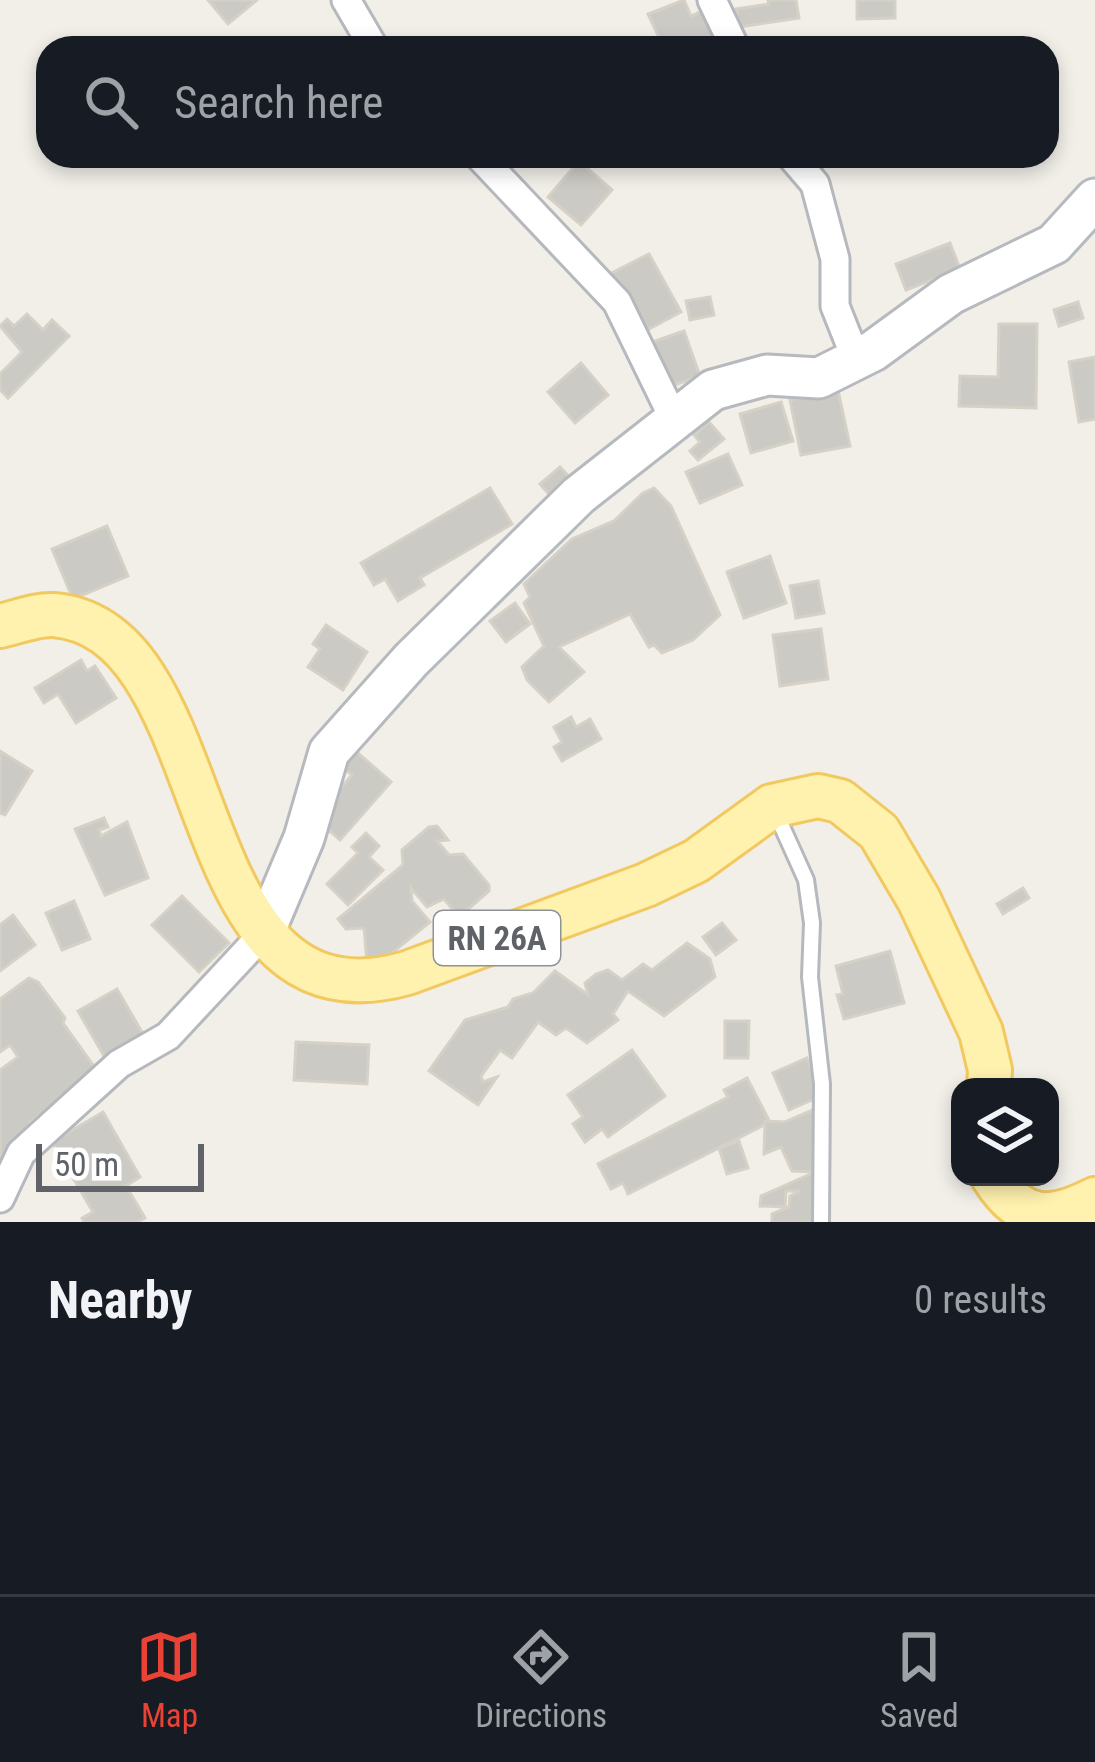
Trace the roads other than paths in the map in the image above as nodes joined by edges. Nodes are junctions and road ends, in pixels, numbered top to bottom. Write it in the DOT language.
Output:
graph roads {
  1 [pos="346,0"];
  2 [pos="712,0"];
  3 [pos="367,36"];
  4 [pos="729,36"];
  5 [pos="490,168"];
  6 [pos="801,168"];
  7 [pos="1095,200"];
  8 [pos="856,359"];
  9 [pos="674,418"];
  10 [pos="0,626"];
  11 [pos="772,806"];
  12 [pos="265,933"];
  13 [pos="990,1078"];
  14 [pos="1000,1186"];
  15 [pos="0,1198"];
  16 [pos="1095,1199"];
  17 [pos="821,1222"];
  1 -- 3 [label="street"];
  2 -- 4 [label="street"];
  5 -- 9 [label="street"];
  6 -- 8 [label="street"];
  7 -- 8 [label="street"];
  8 -- 9 [label="street"];
  9 -- 12 [label="street"];
  10 -- 12 [label="main road, RN 26A"];
  11 -- 12 [label="main road, RN 26A"];
  11 -- 13 [label="main road, RN 26A"];
  11 -- 17 [label="lane"];
  12 -- 15 [label="street"];
  14 -- 16 [label="main road"];
}
